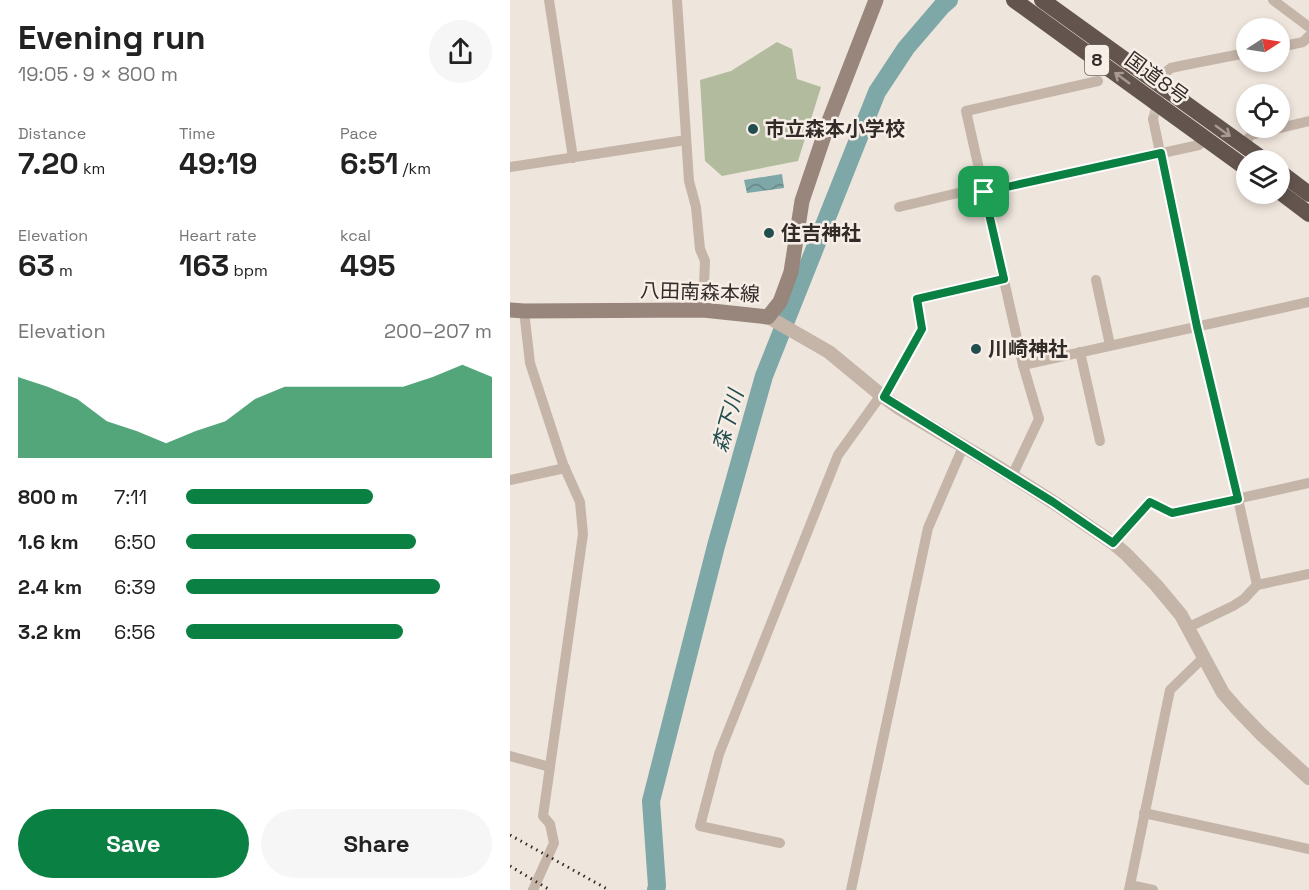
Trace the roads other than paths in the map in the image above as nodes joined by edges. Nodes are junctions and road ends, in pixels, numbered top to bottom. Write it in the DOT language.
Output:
graph roads {
  1 [pos="549,0"];
  2 [pos="677,0"];
  3 [pos="876,0"];
  4 [pos="1042,0"];
  5 [pos="1273,0"];
  6 [pos="1019,4"];
  7 [pos="1309,27"];
  8 [pos="1309,36"];
  9 [pos="1290,45"];
  10 [pos="1236,55"];
  11 [pos="1166,72"];
  12 [pos="1098,81"];
  13 [pos="1153,119"];
  14 [pos="1309,121"];
  15 [pos="1205,138"];
  16 [pos="686,140"];
  17 [pos="1243,146"];
  18 [pos="1249,150"];
  19 [pos="1161,153"];
  20 [pos="573,158"];
  21 [pos="1236,161"];
  22 [pos="510,167"];
  23 [pos="1290,180"];
  24 [pos="984,190"];
  25 [pos="1309,194"];
  26 [pos="1290,200"];
  27 [pos="899,207"];
  28 [pos="1309,214"];
  29 [pos="1004,279"];
  30 [pos="1096,280"];
  31 [pos="1309,302"];
  32 [pos="517,310"];
  33 [pos="702,310"];
  34 [pos="768,317"];
  35 [pos="1197,327"];
  36 [pos="1110,345"];
  37 [pos="1080,352"];
  38 [pos="1023,365"];
  39 [pos="883,396"];
  40 [pos="1100,441"];
  41 [pos="963,447"];
  42 [pos="565,468"];
  43 [pos="1012,476"];
  44 [pos="510,480"];
  45 [pos="1309,483"];
  46 [pos="1238,499"];
  47 [pos="1113,543"];
  48 [pos="1309,574"];
  49 [pos="1257,585"];
  50 [pos="1189,627"];
  51 [pos="1203,658"];
  52 [pos="510,756"];
  53 [pos="550,767"];
  54 [pos="1306,770"];
  55 [pos="1144,813"];
  56 [pos="780,843"];
  57 [pos="1309,849"];
  58 [pos="1129,887"];
  59 [pos="533,890"];
  60 [pos="851,890"];
  61 [pos="1153,890"];
  1 -- 20 [label="street"];
  2 -- 16 [label="street"];
  3 -- 34 [label="main road, 八田南森本線"];
  4 -- 17 [label="highway, 国道8号 / 8, one-way"];
  5 -- 7 [label="street"];
  15 -- 6 [label="highway, 国道8号 / 8, one-way"];
  8 -- 9 [label="street"];
  10 -- 11 [label="street"];
  12 -- 24 [label="street"];
  13 -- 19 [label="street"];
  14 -- 17 [label="street"];
  15 -- 19 [label="street"];
  15 -- 21 [label="highway, 国道8号 / 8"];
  16 -- 20 [label="street"];
  16 -- 33 [label="street"];
  17 -- 18 [label="highway, 国道8号 / 8"];
  19 -- 24 [label="street"];
  19 -- 35 [label="street"];
  20 -- 22 [label="street"];
  23 -- 25 [label="highway"];
  24 -- 27 [label="street"];
  24 -- 29 [label="street"];
  26 -- 28 [label="highway"];
  29 -- 38 [label="street"];
  29 -- 39 [label="street"];
  30 -- 36 [label="street"];
  31 -- 35 [label="street"];
  32 -- 33 [label="main road, 八田南森本線"];
  32 -- 42 [label="street"];
  33 -- 34 [label="main road, 八田南森本線"];
  34 -- 39 [label="street"];
  35 -- 36 [label="street"];
  35 -- 46 [label="street"];
  36 -- 37 [label="street"];
  37 -- 38 [label="street"];
  37 -- 40 [label="street"];
  38 -- 43 [label="street"];
  39 -- 41 [label="street"];
  39 -- 56 [label="street"];
  41 -- 43 [label="street"];
  41 -- 60 [label="street"];
  42 -- 44 [label="street"];
  42 -- 53 [label="street"];
  43 -- 47 [label="street"];
  45 -- 46 [label="street"];
  46 -- 47 [label="street"];
  46 -- 49 [label="street"];
  47 -- 50 [label="street"];
  48 -- 49 [label="street"];
  49 -- 50 [label="street"];
  50 -- 51 [label="street"];
  51 -- 54 [label="street"];
  51 -- 55 [label="street"];
  52 -- 53 [label="street"];
  53 -- 59 [label="street"];
  55 -- 57 [label="street"];
  55 -- 58 [label="street"];
  58 -- 61 [label="street"];
}
